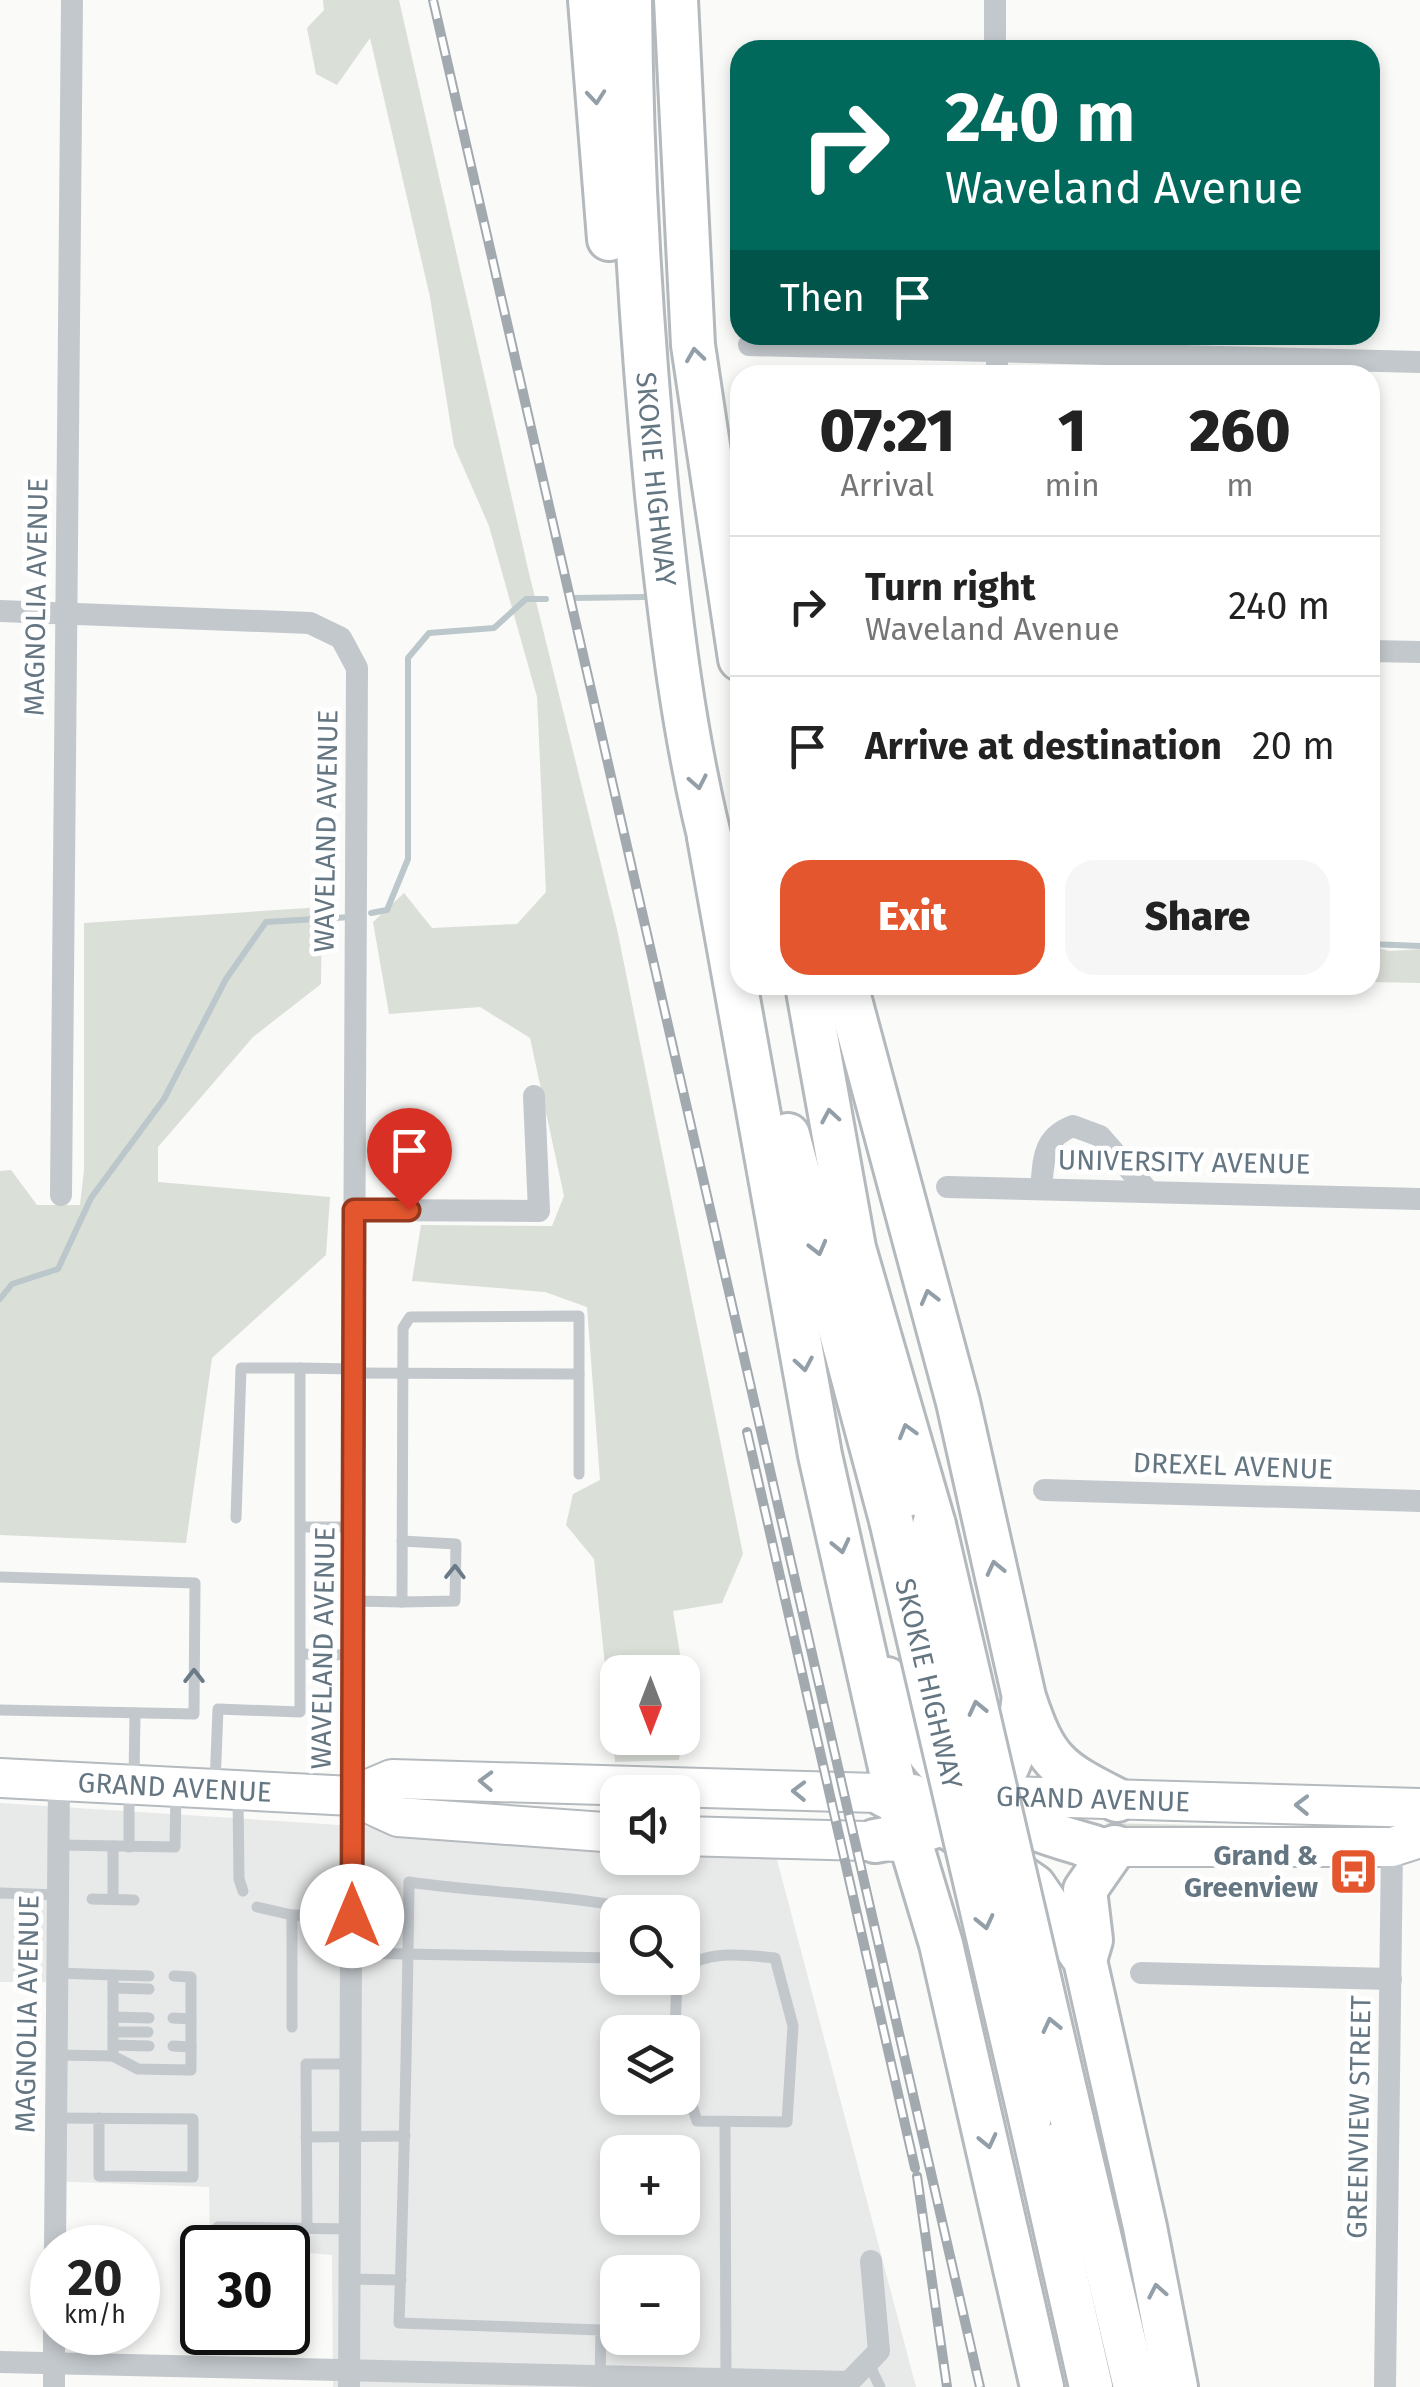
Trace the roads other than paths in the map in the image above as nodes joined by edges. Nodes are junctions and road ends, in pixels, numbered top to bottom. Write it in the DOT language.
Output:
graph roads {
  1 [pos="72,0"];
  2 [pos="590,0"];
  3 [pos="630,0"];
  4 [pos="676,0"];
  5 [pos="995,0"];
  6 [pos="995,40"];
  7 [pos="749,345"];
  8 [pos="997,354"];
  9 [pos="1420,362"];
  10 [pos="707,431"];
  11 [pos="730,530"];
  12 [pos="730,591"];
  13 [pos="0,611"];
  14 [pos="66,613"];
  15 [pos="1380,651"];
  16 [pos="1420,652"];
  17 [pos="687,728"];
  18 [pos="709,836"];
  19 [pos="730,915"];
  20 [pos="730,953"];
  21 [pos="738,995"];
  22 [pos="751,995"];
  23 [pos="809,995"];
  24 [pos="849,995"];
  25 [pos="534,1096"];
  26 [pos="947,1186"];
  27 [pos="1042,1189"];
  28 [pos="1149,1192"];
  29 [pos="61,1195"];
  30 [pos="1420,1198"];
  31 [pos="354,1210"];
  32 [pos="300,1368"];
  33 [pos="354,1371"];
  34 [pos="402,1372"];
  35 [pos="578,1374"];
  36 [pos="579,1474"];
  37 [pos="1044,1490"];
  38 [pos="1420,1500"];
  39 [pos="236,1518"];
  40 [pos="301,1526"];
  41 [pos="355,1527"];
  42 [pos="402,1541"];
  43 [pos="0,1577"];
  44 [pos="355,1602"];
  45 [pos="402,1602"];
  46 [pos="862,1636"];
  47 [pos="301,1654"];
  48 [pos="354,1654"];
  49 [pos="1024,1697"];
  50 [pos="0,1710"];
  51 [pos="135,1714"];
  52 [pos="0,1778"];
  53 [pos="59,1780"];
  54 [pos="132,1784"];
  55 [pos="176,1786"];
  56 [pos="227,1789"];
  57 [pos="352,1796"];
  58 [pos="1055,1798"];
  59 [pos="1116,1800"];
  60 [pos="1420,1808"];
  61 [pos="942,1820"];
  62 [pos="600,1832"];
  63 [pos="700,1835"];
  64 [pos="1406,1842"];
  65 [pos="59,1845"];
  66 [pos="113,1846"];
  67 [pos="129,1846"];
  68 [pos="1104,1847"];
  69 [pos="243,1891"];
  70 [pos="0,1893"];
  71 [pos="58,1895"];
  72 [pos="92,1899"];
  73 [pos="113,1899"];
  74 [pos="134,1900"];
  75 [pos="257,1907"];
  76 [pos="292,1916"];
  77 [pos="352,1916"];
  78 [pos="941,1944"];
  79 [pos="352,1953"];
  80 [pos="408,1954"];
  81 [pos="700,1960"];
  82 [pos="1085,1960"];
  83 [pos="58,1973"];
  84 [pos="1140,1973"];
  85 [pos="1391,1979"];
  86 [pos="114,1982"];
  87 [pos="150,1982"];
  88 [pos="173,1983"];
  89 [pos="114,2017"];
  90 [pos="149,2018"];
  91 [pos="172,2018"];
  92 [pos="191,2019"];
  93 [pos="292,2027"];
  94 [pos="173,2032"];
  95 [pos="191,2033"];
  96 [pos="149,2039"];
  97 [pos="114,2044"];
  98 [pos="173,2046"];
  99 [pos="191,2047"];
  100 [pos="57,2055"];
  101 [pos="351,2064"];
  102 [pos="696,2115"];
  103 [pos="56,2118"];
  104 [pos="99,2118"];
  105 [pos="725,2124"];
  106 [pos="350,2136"];
  107 [pos="405,2136"];
  108 [pos="306,2137"];
  109 [pos="55,2225"];
  110 [pos="307,2225"];
  111 [pos="310,2228"];
  112 [pos="350,2229"];
  113 [pos="870,2261"];
  114 [pos="1019,2269"];
  115 [pos="350,2279"];
  116 [pos="401,2280"];
  117 [pos="0,2362"];
  118 [pos="868,2362"];
  119 [pos="54,2375"];
  120 [pos="349,2379"];
  121 [pos="600,2379"];
  122 [pos="716,2382"];
  123 [pos="880,2387"];
  124 [pos="1042,2387"];
  125 [pos="1052,2387"];
  126 [pos="1091,2387"];
  127 [pos="1135,2387"];
  128 [pos="1176,2387"];
  129 [pos="1385,2387"];
  1 -- 14 [label="street, MAGNOLIA AVENUE"];
  2 -- 17 [label="highway, one-way"];
  3 -- 17 [label="highway, SKOKIE HIGHWAY"];
  10 -- 4 [label="highway, SKOKIE HIGHWAY, one-way"];
  5 -- 6 [label="street"];
  7 -- 8 [label="street"];
  8 -- 9 [label="street"];
  10 -- 11 [label="highway"];
  10 -- 12 [label="highway, SKOKIE HIGHWAY"];
  13 -- 14 [label="street"];
  14 -- 29 [label="street, MAGNOLIA AVENUE"];
  14 -- 31 [label="street, WAVELAND AVENUE"];
  15 -- 16 [label="street"];
  17 -- 18 [label="highway, SKOKIE HIGHWAY, one-way"];
  18 -- 19 [label="highway, SKOKIE HIGHWAY"];
  18 -- 20 [label="highway, one-way"];
  21 -- 46 [label="highway, one-way"];
  22 -- 126 [label="highway, SKOKIE HIGHWAY, one-way, bridge"];
  127 -- 23 [label="highway, SKOKIE HIGHWAY, one-way, bridge"];
  49 -- 24 [label="highway, one-way"];
  25 -- 31 [label="street"];
  26 -- 27 [label="street, UNIVERSITY AVENUE"];
  27 -- 28 [label="street, UNIVERSITY AVENUE"];
  27 -- 28 [label="street"];
  28 -- 30 [label="street, UNIVERSITY AVENUE"];
  31 -- 33 [label="street, WAVELAND AVENUE"];
  32 -- 33 [label="lane"];
  32 -- 39 [label="lane"];
  32 -- 40 [label="lane"];
  33 -- 34 [label="lane"];
  33 -- 41 [label="street, WAVELAND AVENUE"];
  34 -- 35 [label="lane"];
  34 -- 35 [label="lane"];
  34 -- 42 [label="lane"];
  35 -- 36 [label="lane"];
  37 -- 38 [label="street, DREXEL AVENUE"];
  40 -- 41 [label="lane"];
  40 -- 47 [label="lane"];
  41 -- 44 [label="street, WAVELAND AVENUE"];
  42 -- 45 [label="lane"];
  45 -- 42 [label="lane, one-way"];
  51 -- 43 [label="lane, one-way"];
  44 -- 45 [label="lane"];
  44 -- 48 [label="street, WAVELAND AVENUE"];
  46 -- 61 [label="highway"];
  46 -- 61 [label="highway"];
  47 -- 48 [label="lane"];
  47 -- 56 [label="lane"];
  48 -- 57 [label="street, WAVELAND AVENUE"];
  49 -- 59 [label="highway"];
  49 -- 61 [label="highway"];
  50 -- 51 [label="lane"];
  51 -- 54 [label="lane"];
  52 -- 53 [label="main road, GRAND AVENUE"];
  53 -- 54 [label="main road, GRAND AVENUE"];
  53 -- 65 [label="street, MAGNOLIA AVENUE"];
  54 -- 55 [label="main road, GRAND AVENUE"];
  54 -- 67 [label="lane"];
  55 -- 56 [label="main road, GRAND AVENUE"];
  55 -- 67 [label="lane"];
  56 -- 57 [label="main road, GRAND AVENUE"];
  56 -- 69 [label="lane"];
  61 -- 57 [label="main road, GRAND AVENUE, one-way"];
  57 -- 62 [label="main road, GRAND AVENUE"];
  57 -- 77 [label="street, WAVELAND AVENUE"];
  58 -- 59 [label="main road, GRAND AVENUE"];
  58 -- 61 [label="highway"];
  60 -- 59 [label="main road, GRAND AVENUE, one-way"];
  61 -- 63 [label="main road"];
  61 -- 68 [label="highway"];
  61 -- 78 [label="highway"];
  61 -- 78 [label="highway"];
  61 -- 82 [label="highway"];
  64 -- 68 [label="main road, GRAND AVENUE"];
  64 -- 85 [label="street, GREENVIEW STREET"];
  65 -- 66 [label="lane"];
  65 -- 71 [label="street, MAGNOLIA AVENUE"];
  66 -- 67 [label="lane"];
  66 -- 73 [label="lane"];
  68 -- 82 [label="highway"];
  70 -- 71 [label="lane"];
  71 -- 83 [label="street, MAGNOLIA AVENUE"];
  72 -- 73 [label="lane"];
  73 -- 74 [label="lane"];
  75 -- 76 [label="lane"];
  76 -- 77 [label="lane"];
  76 -- 93 [label="lane"];
  77 -- 79 [label="street, WAVELAND AVENUE"];
  78 -- 114 [label="highway, one-way"];
  79 -- 80 [label="lane"];
  79 -- 101 [label="street, WAVELAND AVENUE"];
  80 -- 80 [label="lane"];
  80 -- 107 [label="lane"];
  81 -- 105 [label="lane"];
  128 -- 82 [label="highway, one-way"];
  83 -- 86 [label="lane"];
  83 -- 100 [label="street, MAGNOLIA AVENUE"];
  84 -- 85 [label="street"];
  85 -- 129 [label="street, GREENVIEW STREET"];
  86 -- 87 [label="lane"];
  86 -- 89 [label="lane"];
  88 -- 92 [label="lane"];
  89 -- 90 [label="lane"];
  89 -- 97 [label="lane"];
  91 -- 92 [label="lane"];
  92 -- 95 [label="lane"];
  94 -- 95 [label="lane"];
  95 -- 99 [label="lane"];
  96 -- 97 [label="lane"];
  97 -- 99 [label="lane"];
  97 -- 100 [label="lane"];
  98 -- 99 [label="lane"];
  100 -- 103 [label="street, MAGNOLIA AVENUE"];
  101 -- 106 [label="street, WAVELAND AVENUE"];
  101 -- 108 [label="lane"];
  102 -- 105 [label="lane"];
  103 -- 104 [label="lane"];
  103 -- 109 [label="street, MAGNOLIA AVENUE"];
  104 -- 104 [label="lane"];
  105 -- 122 [label="lane"];
  106 -- 107 [label="lane"];
  106 -- 108 [label="lane"];
  106 -- 112 [label="street, WAVELAND AVENUE"];
  107 -- 116 [label="lane"];
  108 -- 110 [label="lane"];
  111 -- 112 [label="lane"];
  112 -- 115 [label="street, WAVELAND AVENUE"];
  113 -- 118 [label="street"];
  114 -- 124 [label="highway"];
  114 -- 125 [label="highway"];
  115 -- 116 [label="lane"];
  115 -- 120 [label="street, WAVELAND AVENUE"];
  116 -- 121 [label="lane"];
  117 -- 119 [label="street"];
  118 -- 122 [label="street"];
  118 -- 123 [label="lane"];
  119 -- 120 [label="street"];
  120 -- 121 [label="street"];
  121 -- 122 [label="street"];
}
